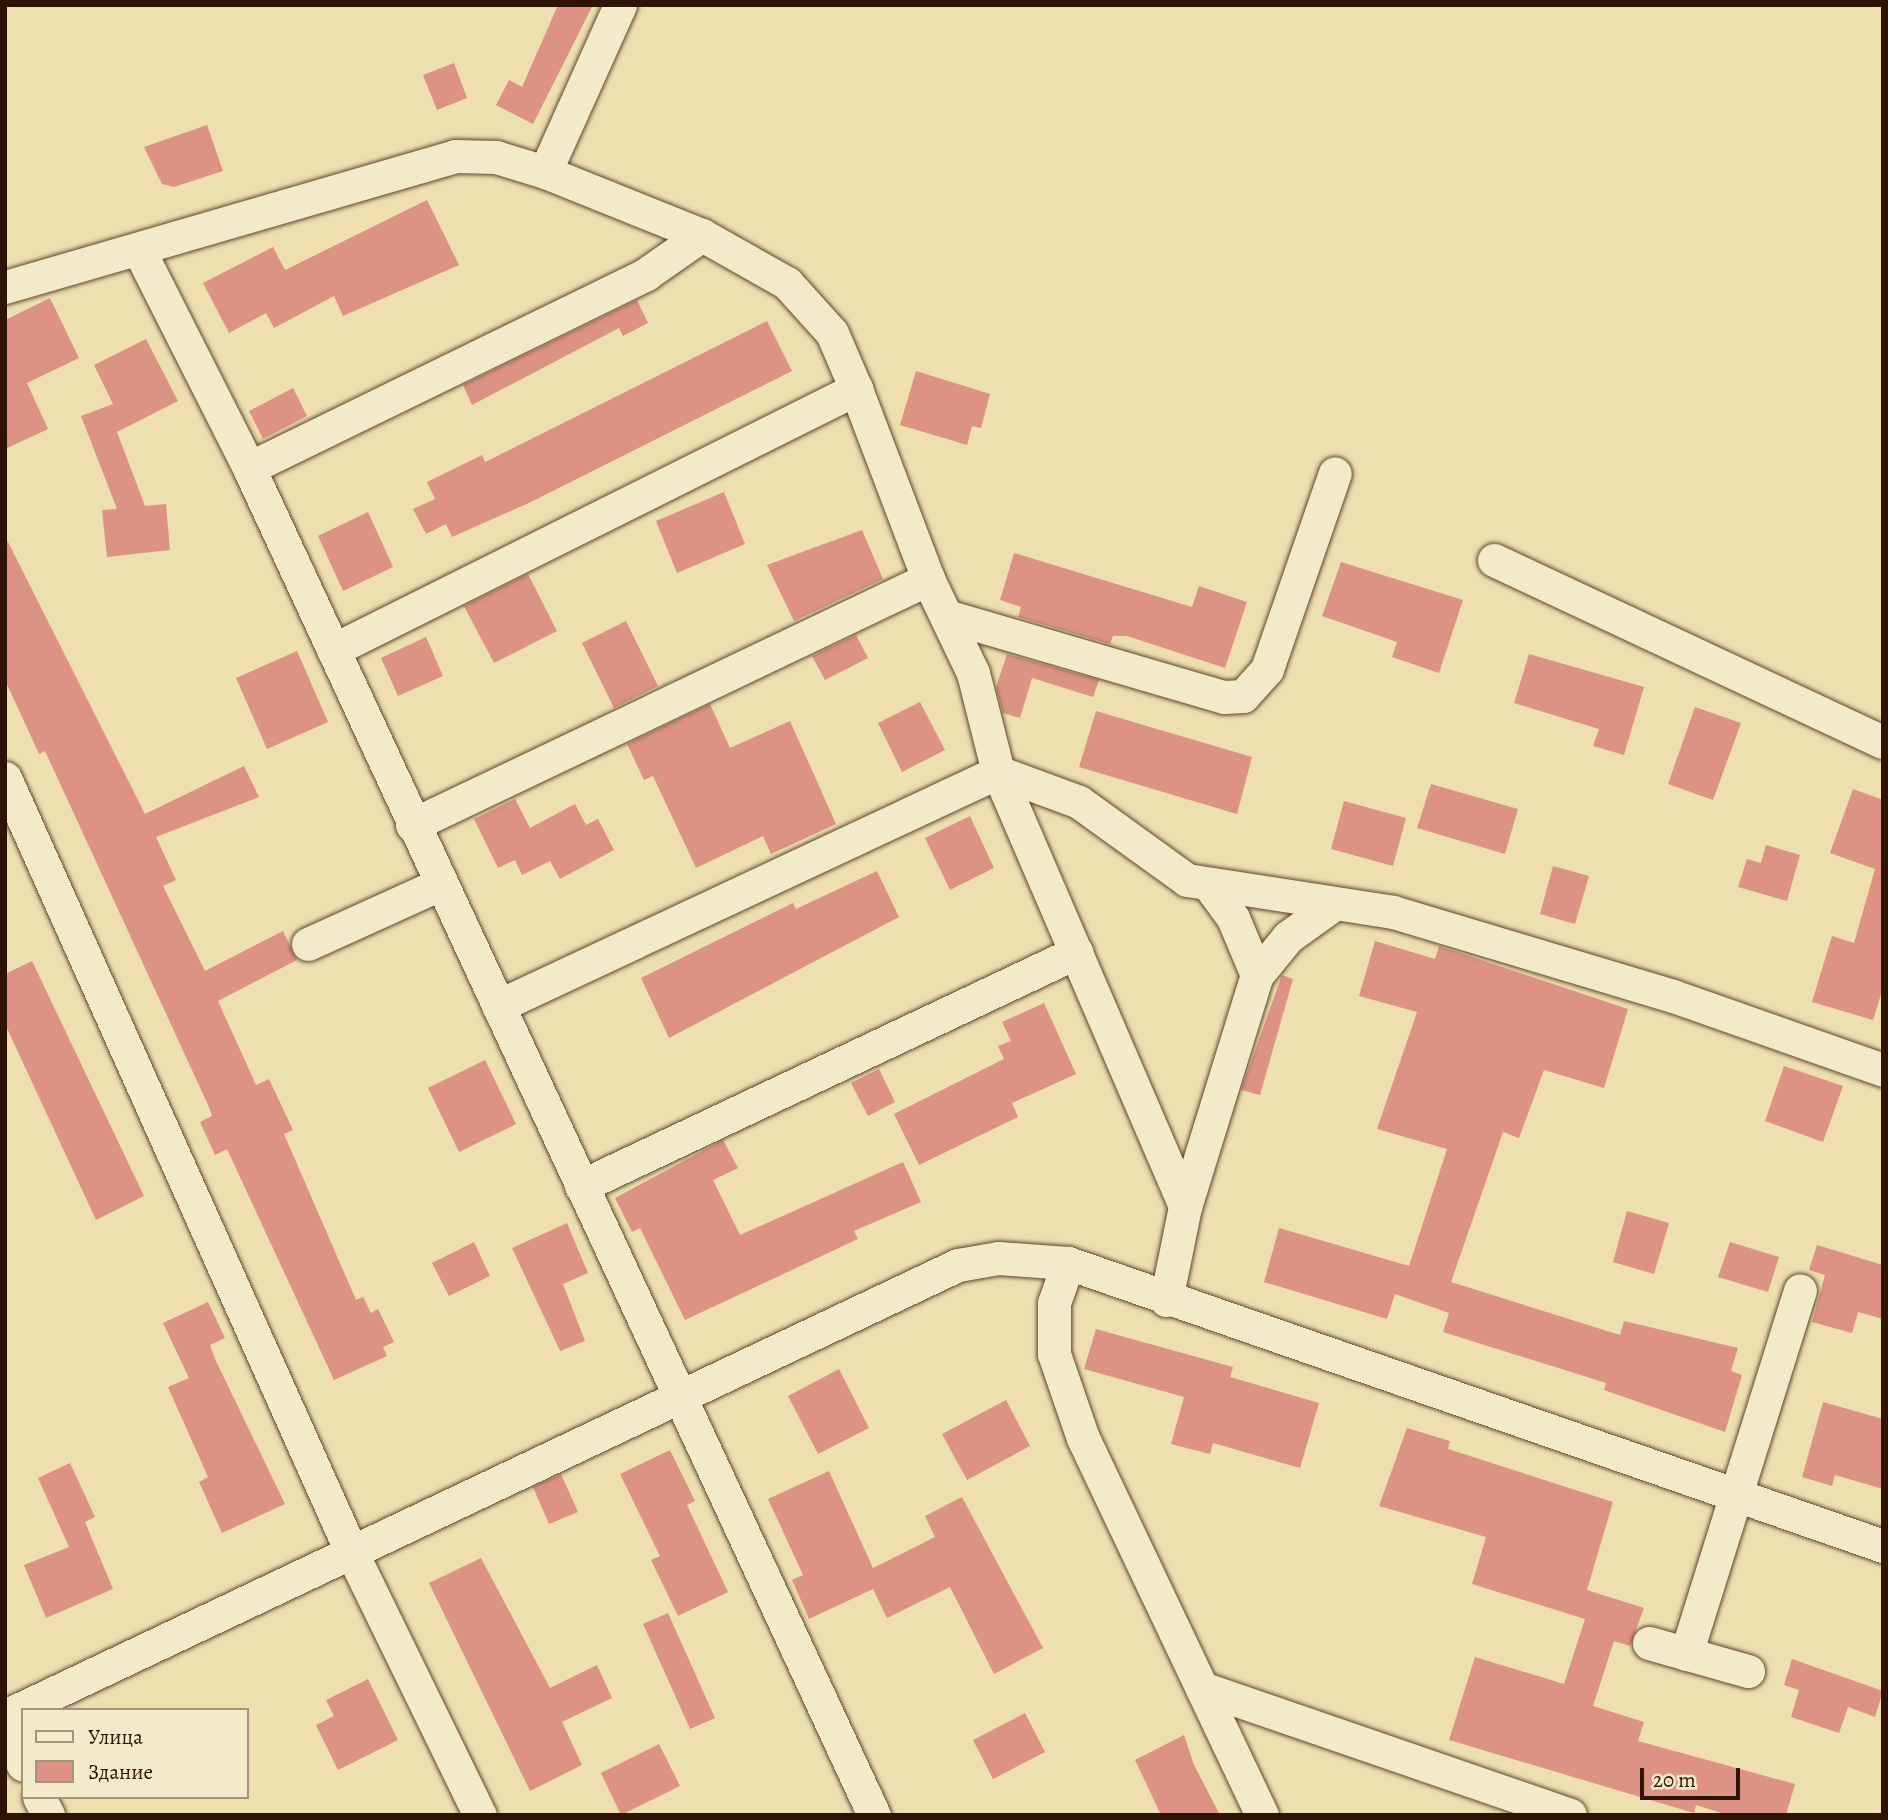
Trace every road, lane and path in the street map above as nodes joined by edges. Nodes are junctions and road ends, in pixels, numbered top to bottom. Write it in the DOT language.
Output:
graph roads {
  1 [pos="620,5"];
  2 [pos="545,172"];
  3 [pos="702,235"];
  4 [pos="139,250"];
  5 [pos="5,287"];
  6 [pos="856,389"];
  7 [pos="249,468"];
  8 [pos="1335,473"];
  9 [pos="1494,560"];
  10 [pos="928,579"];
  11 [pos="950,617"];
  12 [pos="333,650"];
  13 [pos="1883,742"];
  14 [pos="998,772"];
  15 [pos="5,778"];
  16 [pos="412,825"];
  17 [pos="440,884"];
  18 [pos="1209,885"];
  19 [pos="1334,904"];
  20 [pos="308,944"];
  21 [pos="1077,952"];
  22 [pos="1256,975"];
  23 [pos="498,1006"];
  24 [pos="1883,1070"];
  25 [pos="582,1186"];
  26 [pos="1185,1207"];
  27 [pos="1068,1263"];
  28 [pos="1800,1290"];
  29 [pos="1166,1300"];
  30 [pos="677,1395"];
  31 [pos="1735,1498"];
  32 [pos="1883,1546"];
  33 [pos="351,1551"];
  34 [pos="1649,1643"];
  35 [pos="1686,1654"];
  36 [pos="1748,1671"];
  37 [pos="1202,1688"];
  38 [pos="21,1708"];
  39 [pos="22,1708"];
  40 [pos="5,1716"];
  41 [pos="5,1731"];
  42 [pos="21,1761"];
  43 [pos="40,1799"];
  44 [pos="48,1815"];
  45 [pos="480,1815"];
  46 [pos="874,1815"];
  47 [pos="1262,1815"];
  48 [pos="1570,1815"];
  1 -- 2 [label="street"];
  2 -- 3 [label="street"];
  2 -- 4 [label="street"];
  3 -- 6 [label="street"];
  3 -- 7 [label="street"];
  4 -- 5 [label="street"];
  4 -- 7 [label="street"];
  6 -- 10 [label="street"];
  6 -- 12 [label="street"];
  7 -- 12 [label="street"];
  8 -- 11 [label="street"];
  9 -- 13 [label="street"];
  10 -- 11 [label="street"];
  10 -- 16 [label="street"];
  11 -- 14 [label="street"];
  12 -- 16 [label="street"];
  14 -- 18 [label="street"];
  14 -- 21 [label="street"];
  14 -- 23 [label="street"];
  15 -- 33 [label="street"];
  16 -- 17 [label="street"];
  17 -- 20 [label="street"];
  17 -- 23 [label="street"];
  18 -- 19 [label="street"];
  18 -- 22 [label="street"];
  19 -- 22 [label="street"];
  19 -- 24 [label="street"];
  21 -- 25 [label="street"];
  21 -- 26 [label="street"];
  22 -- 26 [label="street"];
  23 -- 25 [label="street"];
  25 -- 30 [label="street"];
  26 -- 29 [label="street"];
  27 -- 29 [label="street"];
  27 -- 30 [label="street"];
  27 -- 37 [label="street"];
  28 -- 31 [label="street"];
  29 -- 31 [label="street"];
  30 -- 33 [label="street"];
  30 -- 46 [label="street"];
  31 -- 32 [label="street"];
  31 -- 35 [label="street"];
  33 -- 39 [label="street"];
  33 -- 45 [label="street"];
  34 -- 35 [label="street"];
  35 -- 36 [label="street"];
  37 -- 47 [label="street"];
  37 -- 48 [label="street"];
  38 -- 40 [label="street"];
  41 -- 42 [label="street"];
  43 -- 44 [label="street"];
}
